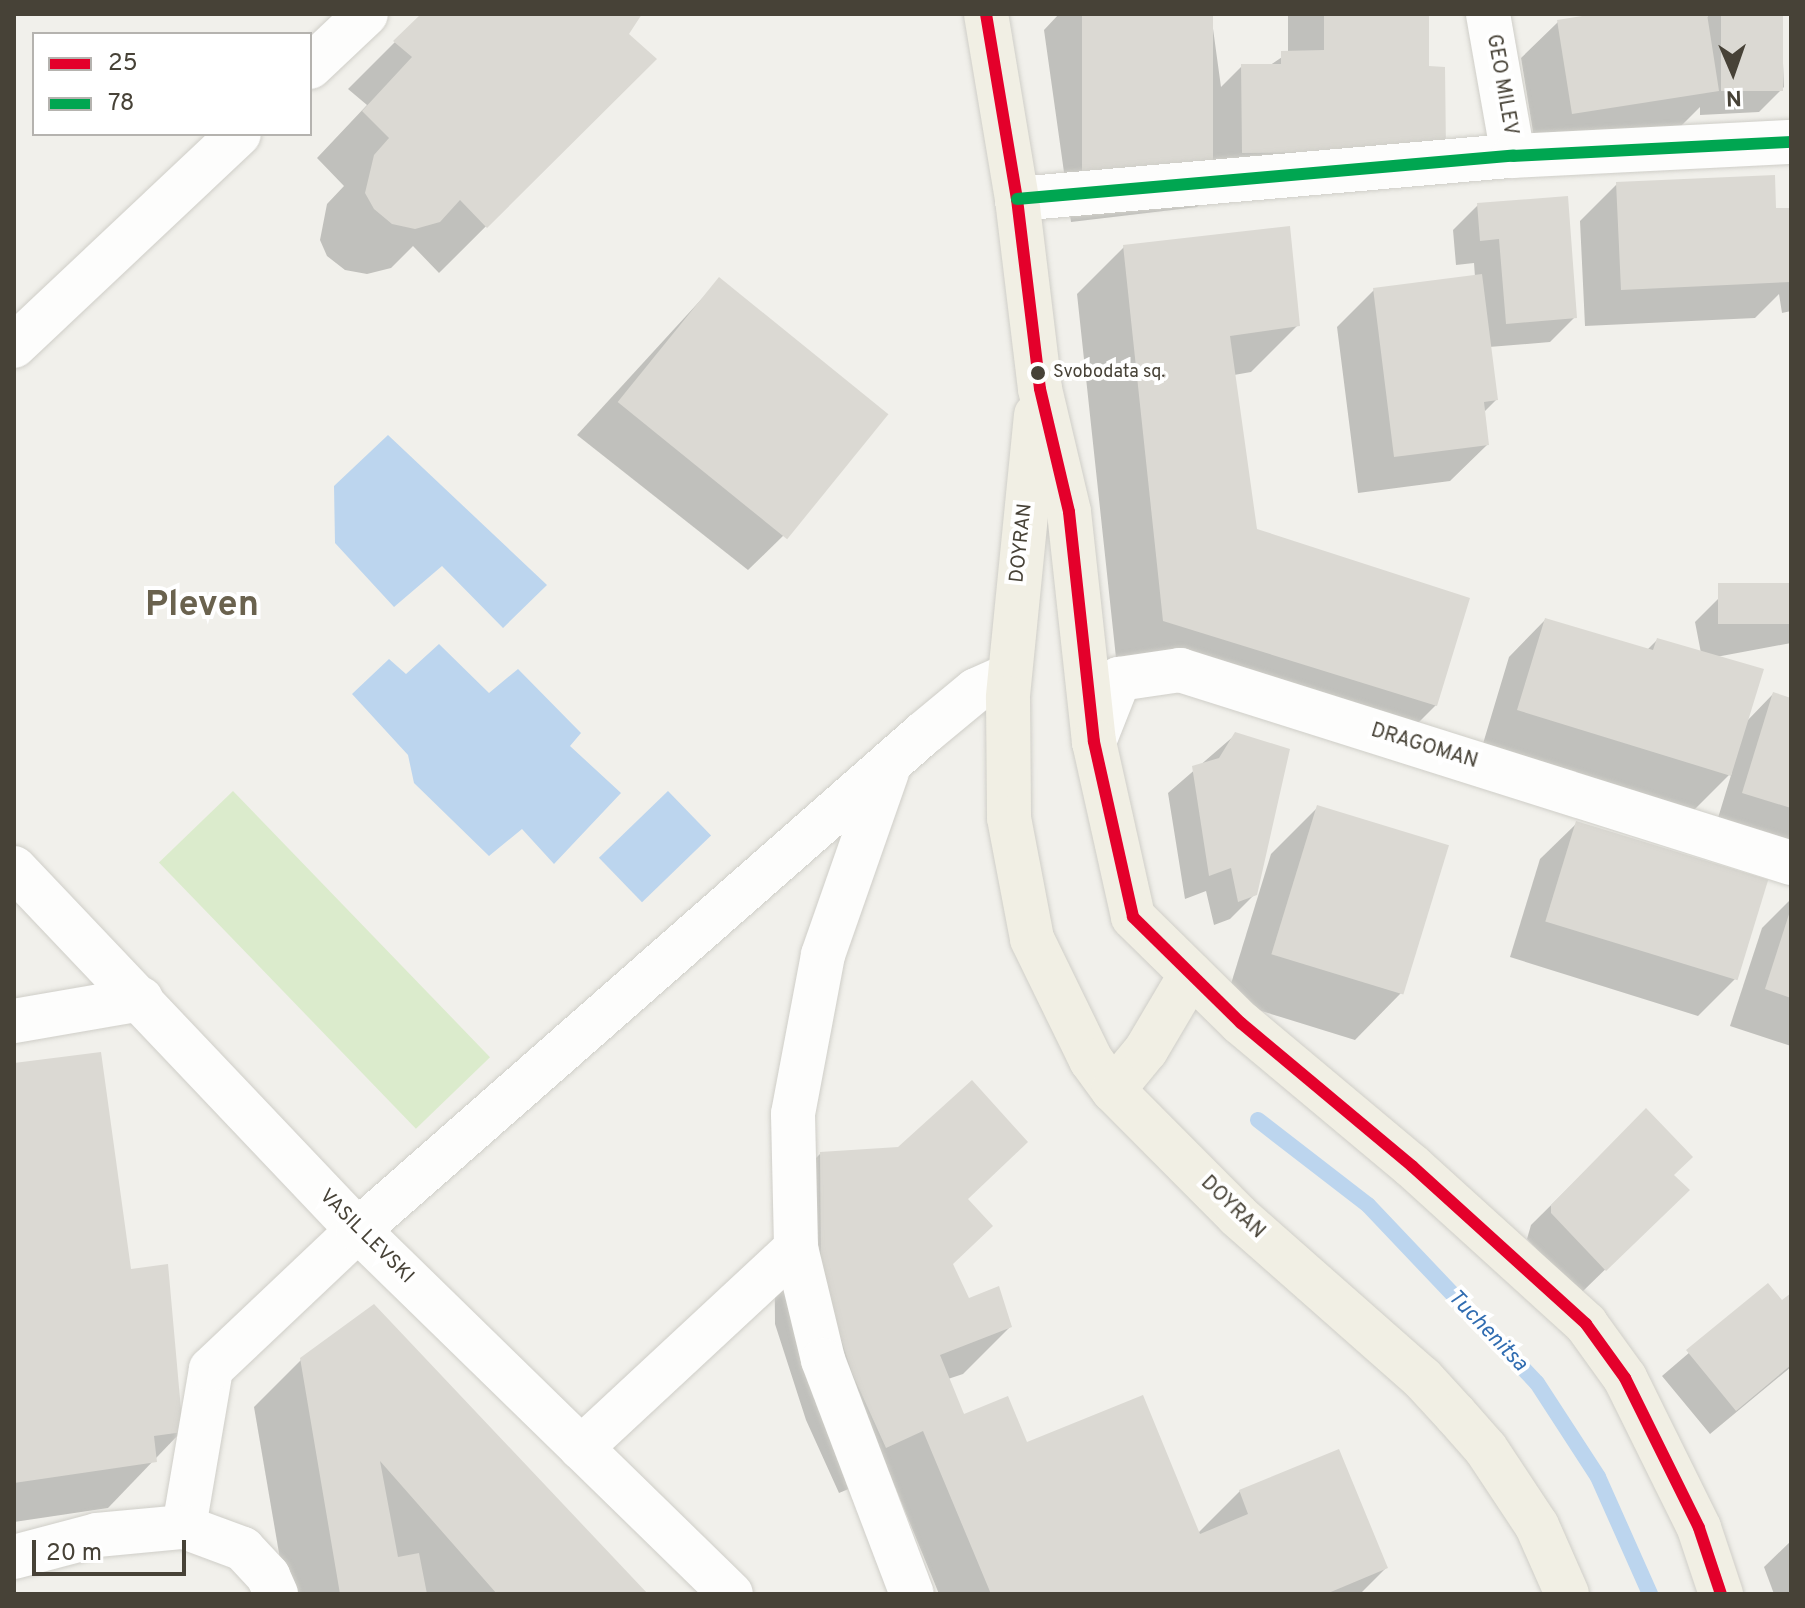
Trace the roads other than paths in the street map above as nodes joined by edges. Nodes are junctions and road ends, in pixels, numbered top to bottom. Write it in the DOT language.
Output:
graph roads {
  1 [pos="366,14"];
  2 [pos="986,14"];
  3 [pos="1488,14"];
  4 [pos="312,65"];
  5 [pos="237,136"];
  6 [pos="1791,142"];
  7 [pos="1513,156"];
  8 [pos="1017,199"];
  9 [pos="14,346"];
  10 [pos="1040,389"];
  11 [pos="1008,687"];
  12 [pos="1094,742"];
  13 [pos="888,769"];
  14 [pos="1791,863"];
  15 [pos="14,868"];
  16 [pos="1191,974"];
  17 [pos="141,999"];
  18 [pos="14,1021"];
  19 [pos="1113,1090"];
  20 [pos="358,1230"];
  21 [pos="796,1248"];
  22 [pos="581,1448"];
  23 [pos="184,1527"];
  24 [pos="14,1557"];
  25 [pos="276,1594"];
  26 [pos="731,1594"];
  27 [pos="912,1594"];
  28 [pos="1567,1594"];
  29 [pos="1721,1594"];
  1 -- 4 [label="street"];
  2 -- 8 [label="main road, DOYRAN"];
  3 -- 7 [label="street, GEO MILEV"];
  5 -- 9 [label="street"];
  6 -- 7 [label="street"];
  7 -- 8 [label="street"];
  8 -- 10 [label="main road, DOYRAN"];
  10 -- 11 [label="main road, DOYRAN"];
  10 -- 12 [label="main road, DOYRAN"];
  11 -- 13 [label="street"];
  11 -- 19 [label="main road, DOYRAN"];
  12 -- 14 [label="street, DRAGOMAN"];
  12 -- 16 [label="main road, DOYRAN"];
  13 -- 20 [label="street"];
  13 -- 21 [label="street"];
  15 -- 17 [label="street, VASIL LEVSKI"];
  16 -- 19 [label="main road"];
  16 -- 29 [label="main road, DOYRAN"];
  17 -- 18 [label="street"];
  17 -- 20 [label="street, VASIL LEVSKI"];
  19 -- 28 [label="main road, DOYRAN"];
  20 -- 22 [label="street, VASIL LEVSKI"];
  20 -- 23 [label="street"];
  21 -- 22 [label="street"];
  21 -- 27 [label="street"];
  22 -- 26 [label="street, VASIL LEVSKI"];
  23 -- 24 [label="street"];
  23 -- 25 [label="street"];
}
